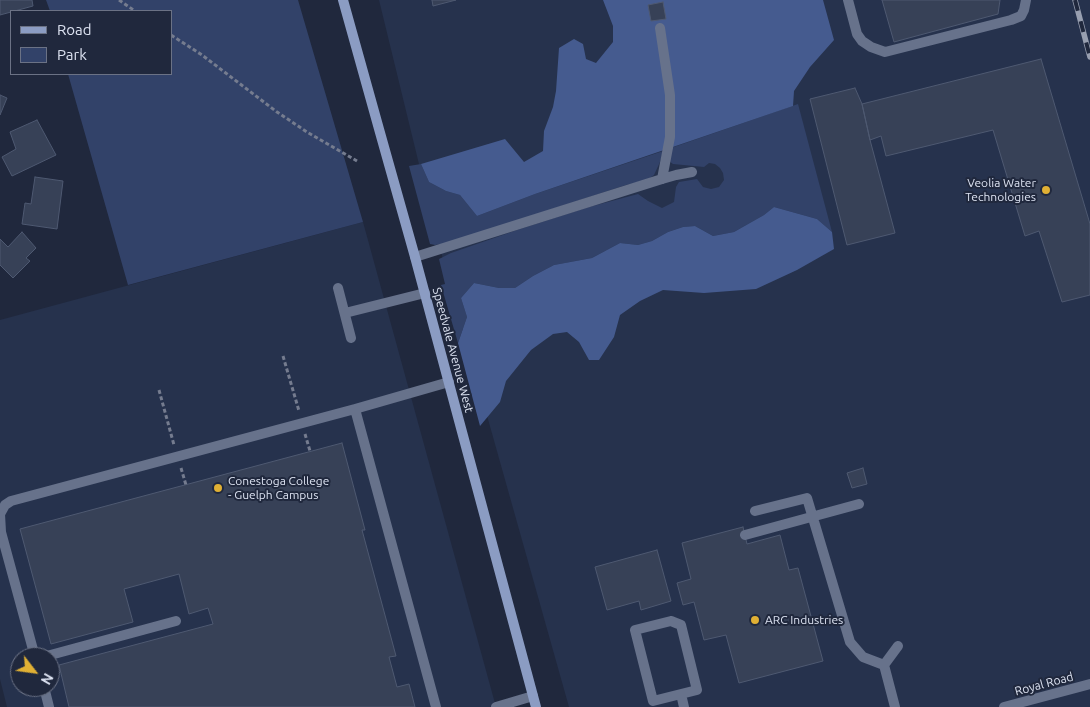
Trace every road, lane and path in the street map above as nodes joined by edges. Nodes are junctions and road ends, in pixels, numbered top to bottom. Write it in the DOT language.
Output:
graph roads {
  1 [pos="119,0"];
  2 [pos="344,0"];
  3 [pos="848,0"];
  4 [pos="1026,0"];
  5 [pos="133,10"];
  6 [pos="660,28"];
  7 [pos="172,36"];
  8 [pos="357,161"];
  9 [pos="692,172"];
  10 [pos="662,179"];
  11 [pos="415,257"];
  12 [pos="338,288"];
  13 [pos="425,293"];
  14 [pos="345,313"];
  15 [pos="351,338"];
  16 [pos="284,356"];
  17 [pos="449,382"];
  18 [pos="159,390"];
  19 [pos="355,409"];
  20 [pos="302,423"];
  21 [pos="310,451"];
  22 [pos="177,457"];
  23 [pos="186,485"];
  24 [pos="859,504"];
  25 [pos="755,511"];
  26 [pos="812,516"];
  27 [pos="745,535"];
  28 [pos="176,621"];
  29 [pos="898,646"];
  30 [pos="32,647"];
  31 [pos="60,652"];
  32 [pos="884,665"];
  33 [pos="1090,684"];
  34 [pos="681,694"];
  35 [pos="533,696"];
  36 [pos="436,707"];
  37 [pos="496,707"];
  38 [pos="536,707"];
  39 [pos="684,707"];
  40 [pos="895,707"];
  41 [pos="1004,707"];
  1 -- 5 [label="path"];
  2 -- 11 [label="main road, Speedvale Avenue West"];
  3 -- 4 [label="street"];
  6 -- 10 [label="street"];
  7 -- 8 [label="path"];
  9 -- 10 [label="street"];
  10 -- 11 [label="street"];
  11 -- 13 [label="main road, Speedvale Avenue West"];
  12 -- 14 [label="street"];
  13 -- 14 [label="street"];
  13 -- 17 [label="main road, Speedvale Avenue West"];
  14 -- 15 [label="street"];
  16 -- 20 [label="path"];
  17 -- 19 [label="street"];
  17 -- 35 [label="main road, Speedvale Avenue West"];
  18 -- 22 [label="path"];
  19 -- 20 [label="street"];
  19 -- 36 [label="street"];
  20 -- 21 [label="path"];
  20 -- 22 [label="street"];
  22 -- 23 [label="path"];
  22 -- 30 [label="street"];
  24 -- 26 [label="street"];
  25 -- 26 [label="street"];
  26 -- 27 [label="street"];
  26 -- 32 [label="street"];
  28 -- 31 [label="street"];
  29 -- 32 [label="street"];
  32 -- 40 [label="street"];
  33 -- 41 [label="street, Royal Road"];
  34 -- 34 [label="street"];
  34 -- 39 [label="street"];
  35 -- 37 [label="street"];
  35 -- 38 [label="main road, Speedvale Avenue West"];
}
